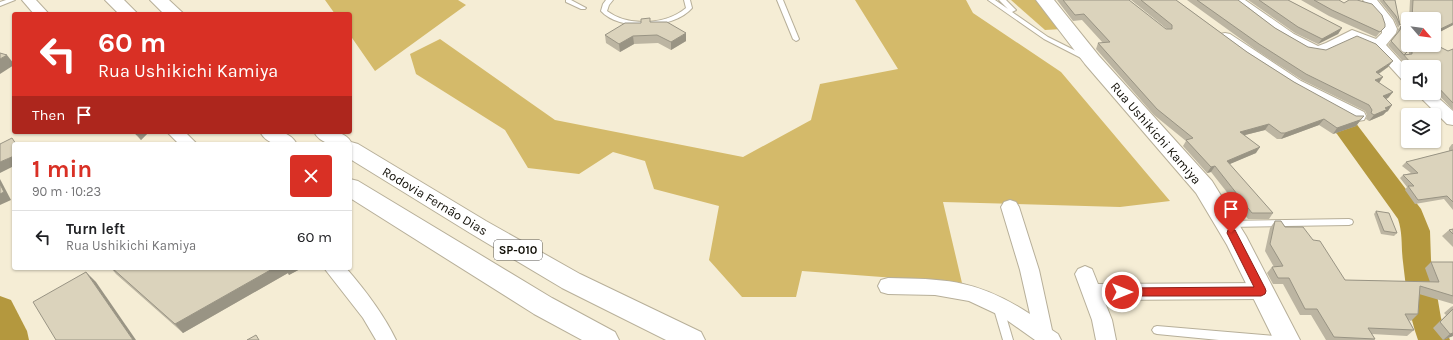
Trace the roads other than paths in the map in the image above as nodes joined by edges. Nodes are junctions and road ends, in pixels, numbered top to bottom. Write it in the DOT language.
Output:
graph roads {
  1 [pos="12,0"];
  2 [pos="29,0"];
  3 [pos="114,0"];
  4 [pos="159,0"];
  5 [pos="610,0"];
  6 [pos="687,0"];
  7 [pos="780,0"];
  8 [pos="991,0"];
  9 [pos="1002,0"];
  10 [pos="1045,0"];
  11 [pos="1236,0"];
  12 [pos="1370,0"];
  13 [pos="568,1"];
  14 [pos="0,4"];
  15 [pos="583,8"];
  16 [pos="40,12"];
  17 [pos="127,12"];
  18 [pos="173,12"];
  19 [pos="1028,24"];
  20 [pos="1214,28"];
  21 [pos="1339,28"];
  22 [pos="1352,34"];
  23 [pos="1046,38"];
  24 [pos="796,39"];
  25 [pos="1378,45"];
  26 [pos="1087,54"];
  27 [pos="1401,70"];
  28 [pos="1432,100"];
  29 [pos="1358,116"];
  30 [pos="1453,120"];
  31 [pos="177,134"];
  32 [pos="273,134"];
  33 [pos="327,134"];
  34 [pos="187,142"];
  35 [pos="283,142"];
  36 [pos="339,142"];
  37 [pos="352,150"];
  38 [pos="352,188"];
  39 [pos="1010,207"];
  40 [pos="1349,222"];
  41 [pos="1226,224"];
  42 [pos="336,270"];
  43 [pos="888,286"];
  44 [pos="1261,291"];
  45 [pos="998,305"];
  46 [pos="1157,330"];
  47 [pos="1047,337"];
  48 [pos="386,340"];
  49 [pos="606,340"];
  50 [pos="692,340"];
  51 [pos="1008,340"];
  52 [pos="1106,340"];
  53 [pos="1287,340"];
  1 -- 14 [label="lane"];
  2 -- 16 [label="street"];
  3 -- 17 [label="main road"];
  4 -- 18 [label="main road"];
  5 -- 6 [label="lane"];
  7 -- 24 [label="lane"];
  8 -- 19 [label="lane"];
  9 -- 19 [label="lane"];
  10 -- 26 [label="main road, Rua Ushikichi Kamiya"];
  11 -- 22 [label="street"];
  12 -- 25 [label="street"];
  13 -- 15 [label="lane"];
  19 -- 23 [label="lane"];
  20 -- 29 [label="street"];
  21 -- 22 [label="street"];
  22 -- 25 [label="street"];
  23 -- 26 [label="lane"];
  23 -- 26 [label="lane"];
  25 -- 27 [label="street"];
  26 -- 41 [label="main road, Rua Ushikichi Kamiya"];
  28 -- 30 [label="street"];
  31 -- 34 [label="street"];
  32 -- 35 [label="main road"];
  33 -- 36 [label="main road"];
  37 -- 50 [label="main road, Rodovia Fernão Dias / SP-010"];
  38 -- 49 [label="main road, SP-010"];
  39 -- 47 [label="street"];
  40 -- 41 [label="lane"];
  41 -- 44 [label="main road, Rua Ushikichi Kamiya"];
  42 -- 48 [label="street"];
  43 -- 45 [label="street"];
  44 -- 52 [label="street"];
  44 -- 53 [label="main road, Rua Ushikichi Kamiya"];
  45 -- 47 [label="street"];
  45 -- 51 [label="lane"];
  46 -- 53 [label="lane"];
}
